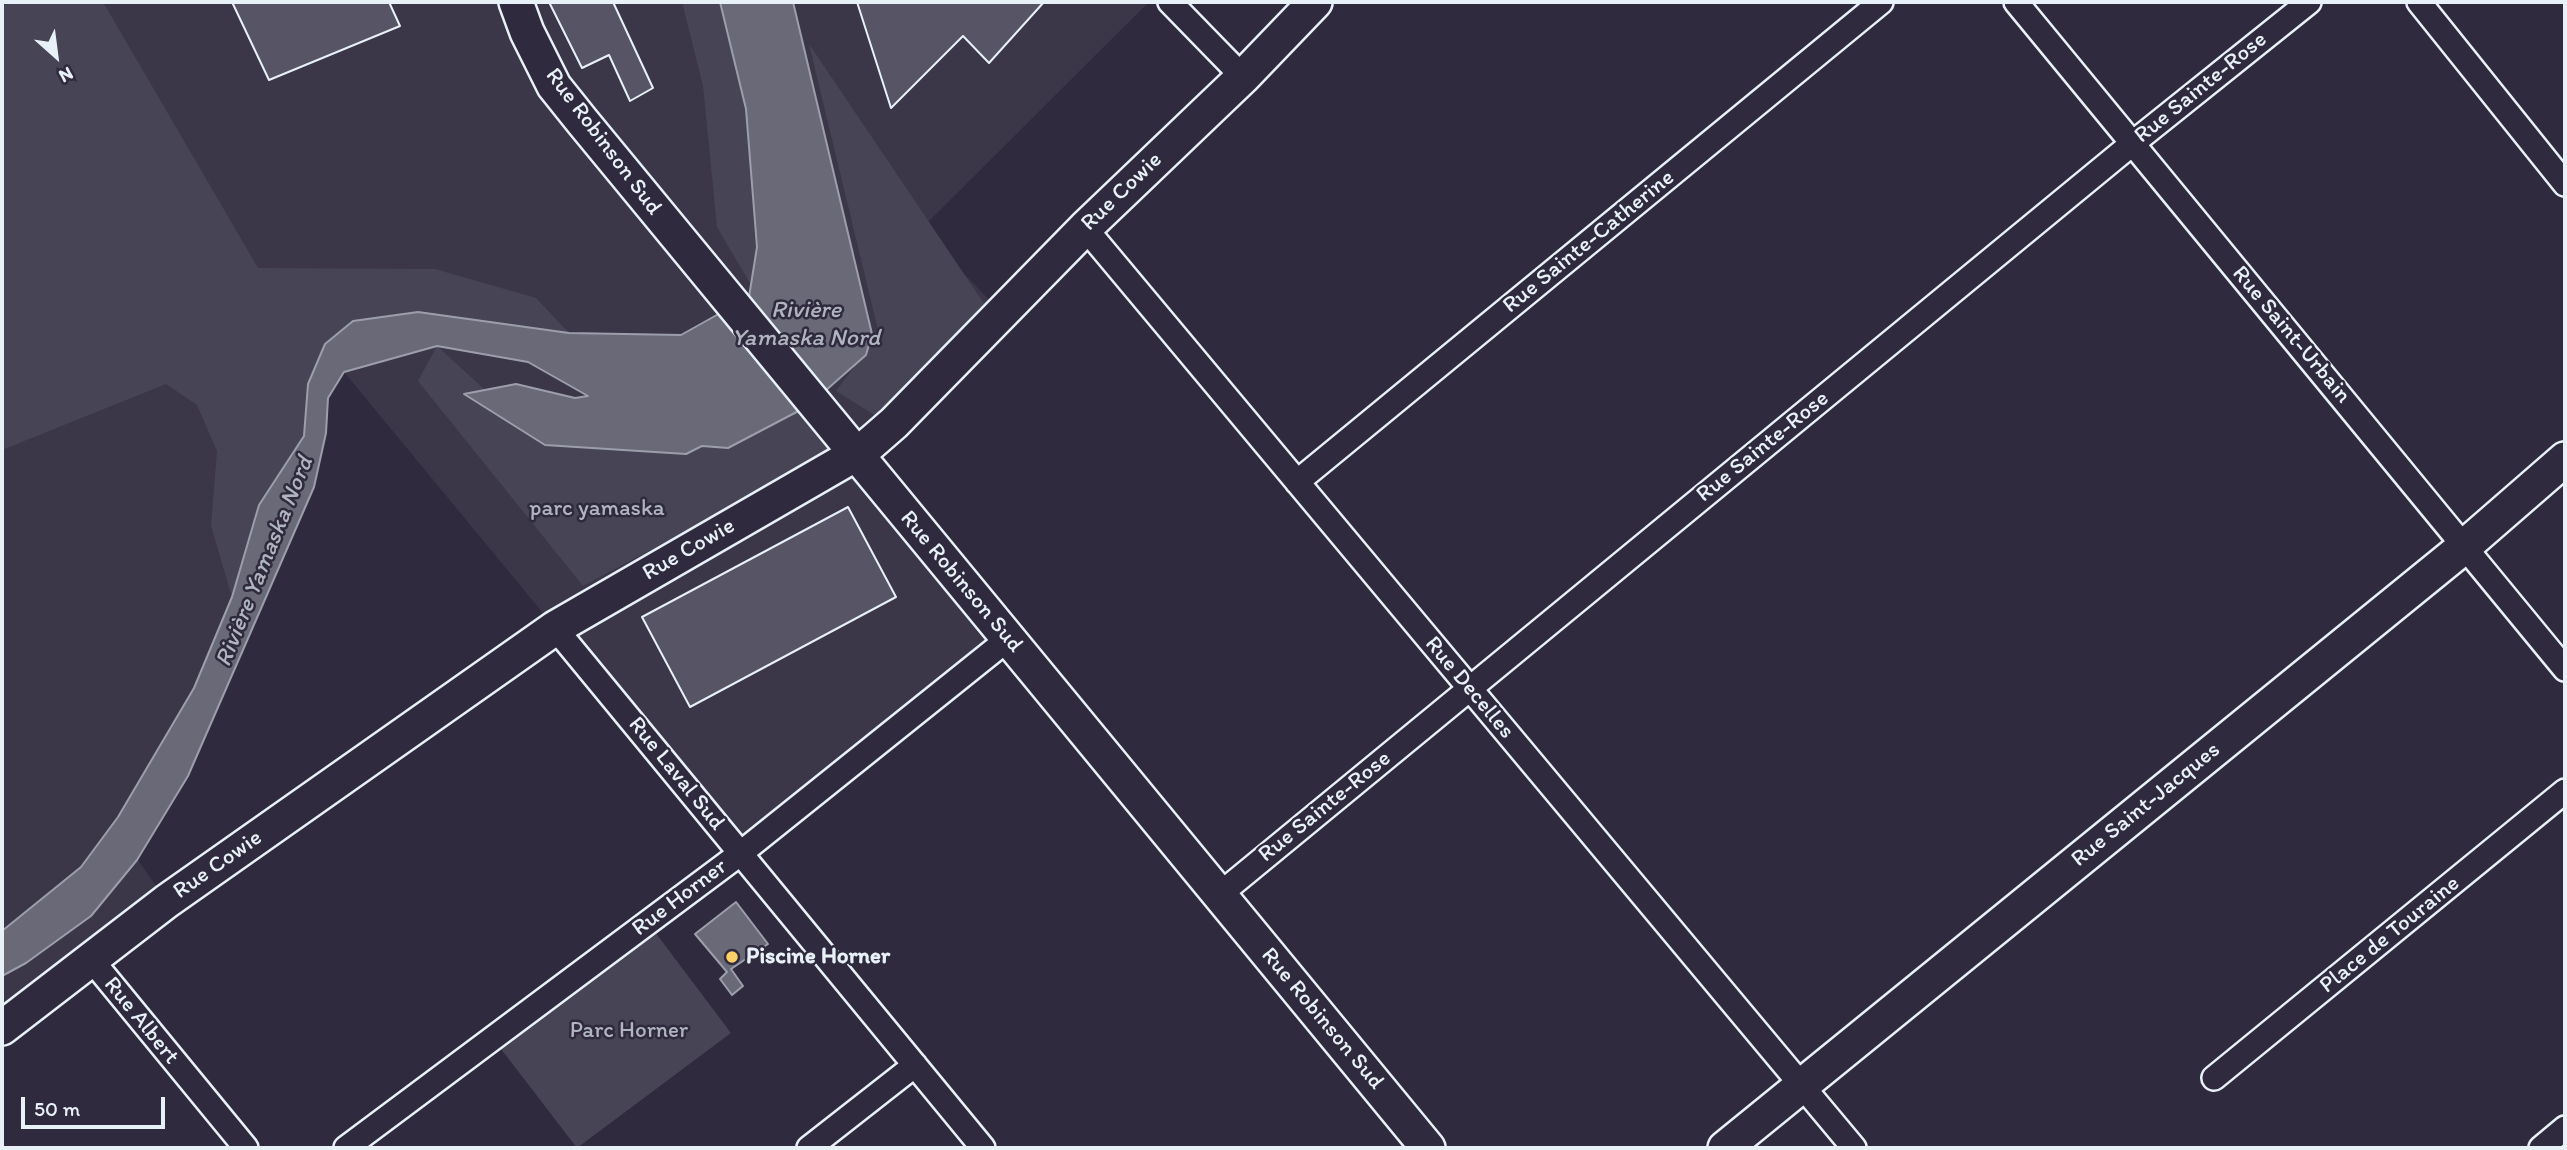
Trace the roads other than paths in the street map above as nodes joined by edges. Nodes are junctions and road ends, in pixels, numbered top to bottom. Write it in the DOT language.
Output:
graph roads {
  1 [pos="516,2"];
  2 [pos="1170,2"];
  3 [pos="1315,2"];
  4 [pos="1881,2"];
  5 [pos="2016,2"];
  6 [pos="2309,2"];
  7 [pos="2419,2"];
  8 [pos="1244,77"];
  9 [pos="2133,143"];
  10 [pos="2565,184"];
  11 [pos="1085,228"];
  12 [pos="849,446"];
  13 [pos="2565,459"];
  14 [pos="1297,482"];
  15 [pos="2465,546"];
  16 [pos="555,628"];
  17 [pos="1008,639"];
  18 [pos="2565,669"];
  19 [pos="1469,688"];
  20 [pos="2565,791"];
  21 [pos="741,853"];
  22 [pos="1219,895"];
  23 [pos="90,958"];
  24 [pos="2,1028"];
  25 [pos="915,1065"];
  26 [pos="2214,1078"];
  27 [pos="1802,1086"];
  28 [pos="2565,1128"];
  29 [pos="246,1148"];
  30 [pos="345,1148"];
  31 [pos="809,1148"];
  32 [pos="984,1148"];
  33 [pos="1428,1148"];
  34 [pos="1725,1148"];
  35 [pos="1854,1148"];
  36 [pos="2541,1148"];
  1 -- 12 [label="street, Rue Robinson Sud"];
  2 -- 8 [label="street"];
  3 -- 8 [label="street, Rue Cowie"];
  4 -- 14 [label="street, Rue Sainte-Catherine"];
  5 -- 9 [label="street, Rue Saint-Urbain"];
  6 -- 9 [label="street, Rue Sainte-Rose"];
  7 -- 10 [label="street"];
  8 -- 11 [label="street, Rue Cowie"];
  9 -- 15 [label="street, Rue Saint-Urbain"];
  9 -- 19 [label="street, Rue Sainte-Rose"];
  11 -- 12 [label="street, Rue Cowie"];
  11 -- 14 [label="street, Rue Decelles"];
  12 -- 16 [label="street, Rue Cowie"];
  12 -- 17 [label="street, Rue Robinson Sud"];
  13 -- 15 [label="street, Rue Saint-Jacques"];
  14 -- 19 [label="street, Rue Decelles"];
  15 -- 18 [label="street, Rue Saint-Urbain"];
  15 -- 27 [label="street, Rue Saint-Jacques"];
  16 -- 21 [label="street, Rue Laval Sud"];
  16 -- 23 [label="street, Rue Cowie"];
  17 -- 21 [label="street, Rue Horner"];
  17 -- 22 [label="street, Rue Robinson Sud"];
  19 -- 22 [label="street, Rue Sainte-Rose"];
  19 -- 27 [label="street, Rue Decelles"];
  20 -- 26 [label="street, Place de Touraine"];
  21 -- 25 [label="street, Rue Laval Sud"];
  21 -- 30 [label="street, Rue Horner"];
  22 -- 33 [label="street, Rue Robinson Sud"];
  23 -- 24 [label="street, Rue Cowie"];
  23 -- 29 [label="street, Rue Albert"];
  25 -- 31 [label="street"];
  25 -- 32 [label="street, Rue Laval Sud"];
  27 -- 34 [label="street, Rue Saint-Jacques"];
  27 -- 35 [label="street, Rue Decelles"];
  28 -- 36 [label="street"];
}
